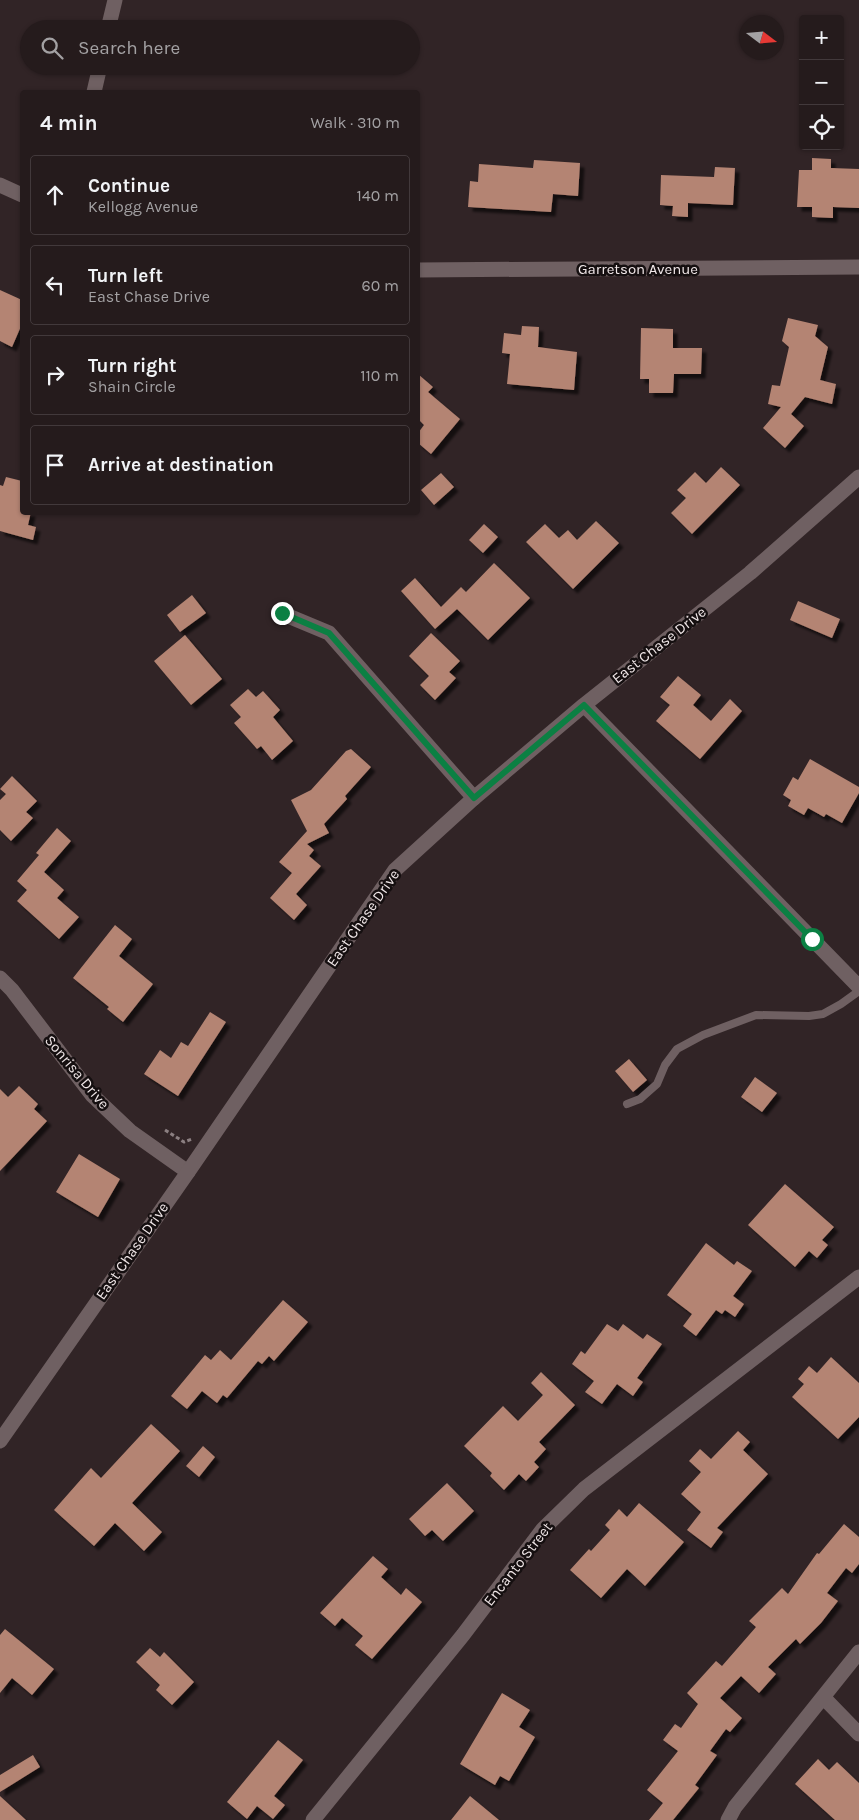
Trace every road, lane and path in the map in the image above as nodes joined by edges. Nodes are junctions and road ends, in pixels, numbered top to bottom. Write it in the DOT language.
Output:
graph roads {
  1 [pos="115,0"];
  2 [pos="110,20"];
  3 [pos="98,75"];
  4 [pos="94,90"];
  5 [pos="0,185"];
  6 [pos="20,194"];
  7 [pos="859,267"];
  8 [pos="420,270"];
  9 [pos="859,477"];
  10 [pos="282,613"];
  11 [pos="584,705"];
  12 [pos="474,798"];
  13 [pos="0,978"];
  14 [pos="859,989"];
  15 [pos="628,1104"];
  16 [pos="188,1172"];
  17 [pos="859,1277"];
  18 [pos="0,1441"];
  19 [pos="859,1652"];
  20 [pos="824,1698"];
  21 [pos="859,1734"];
  22 [pos="313,1820"];
  23 [pos="728,1820"];
  1 -- 2 [label="street"];
  3 -- 4 [label="street"];
  5 -- 6 [label="street"];
  7 -- 8 [label="street, Garretson Avenue"];
  9 -- 11 [label="street, East Chase Drive"];
  10 -- 12 [label="street"];
  11 -- 12 [label="street, East Chase Drive"];
  11 -- 14 [label="street"];
  12 -- 16 [label="street, East Chase Drive"];
  13 -- 16 [label="street, Sonrisa Drive"];
  14 -- 15 [label="lane"];
  16 -- 18 [label="street, East Chase Drive"];
  17 -- 22 [label="street, Encanto Street"];
  19 -- 20 [label="street"];
  20 -- 21 [label="street"];
  20 -- 23 [label="street"];
}
